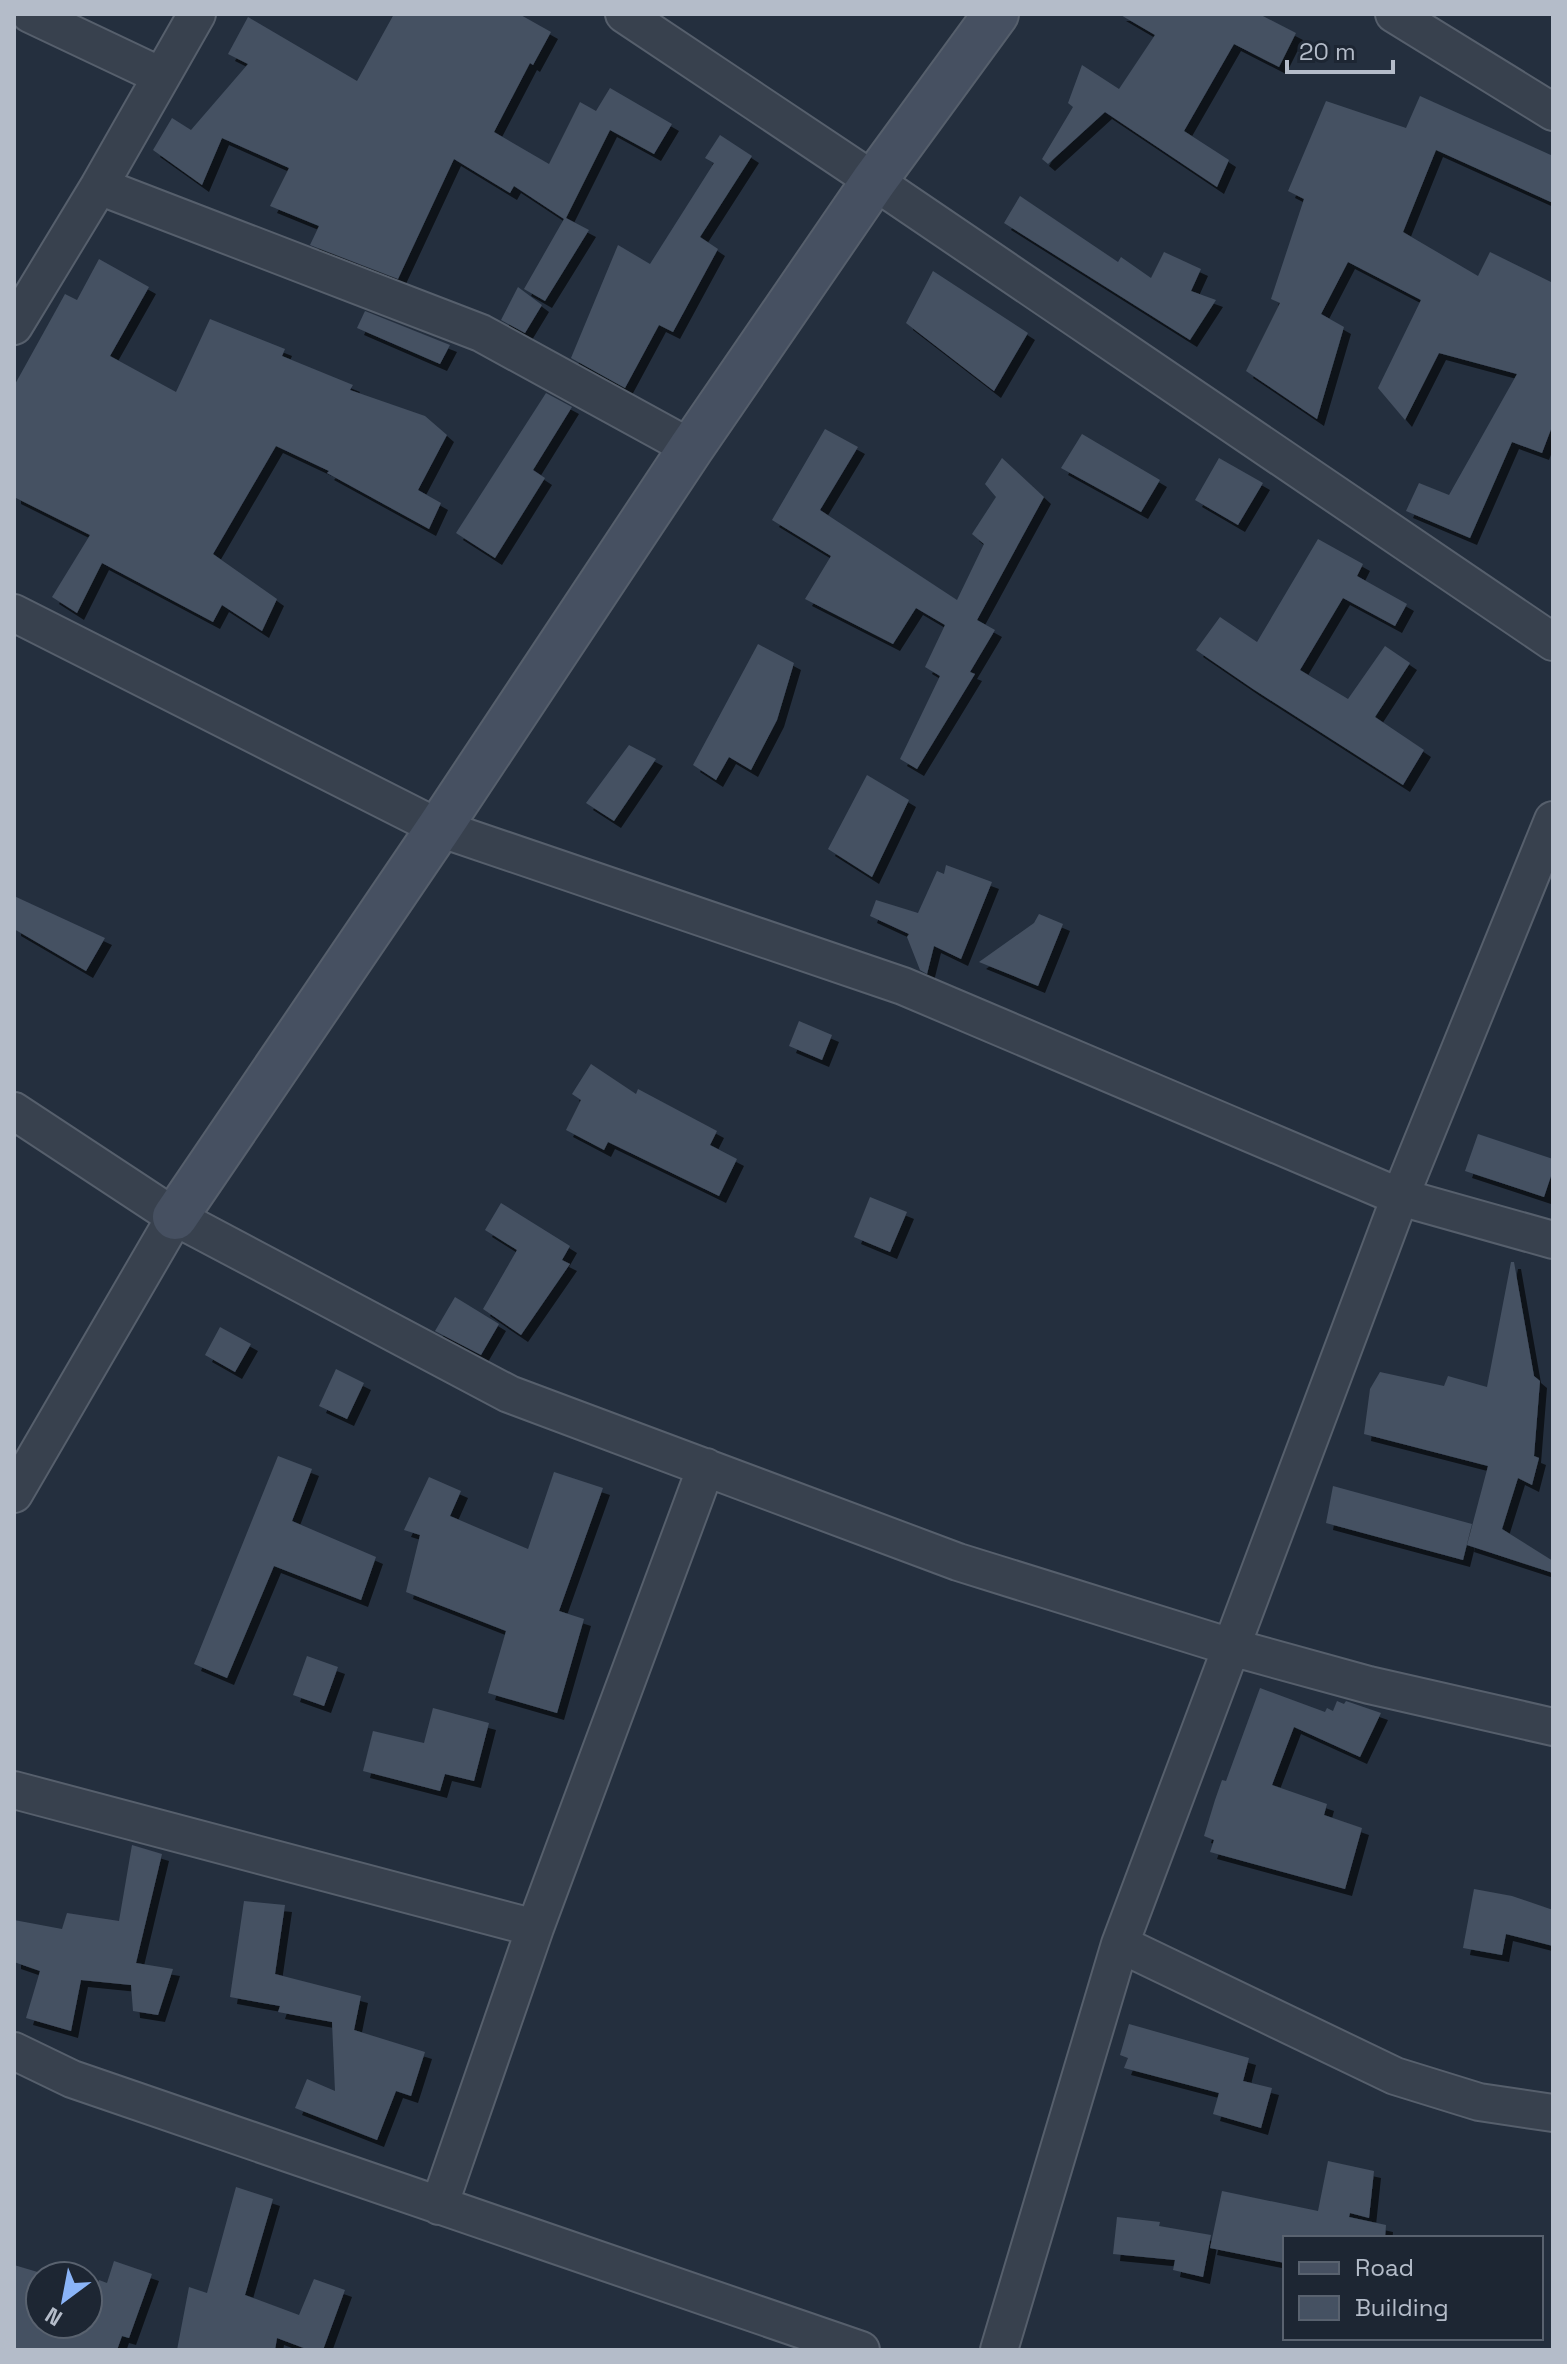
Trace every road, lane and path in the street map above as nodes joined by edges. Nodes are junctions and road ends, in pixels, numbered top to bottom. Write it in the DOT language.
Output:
graph roads {
  1 [pos="30,14"];
  2 [pos="197,14"];
  3 [pos="624,14"];
  4 [pos="996,14"];
  5 [pos="1394,14"];
  6 [pos="161,76"];
  7 [pos="1553,112"];
  8 [pos="874,181"];
  9 [pos="99,186"];
  10 [pos="14,326"];
  11 [pos="691,448"];
  12 [pos="14,613"];
  13 [pos="1553,642"];
  14 [pos="1553,820"];
  15 [pos="439,828"];
  16 [pos="14,1111"];
  17 [pos="1400,1197"];
  18 [pos="175,1217"];
  19 [pos="1553,1240"];
  20 [pos="706,1467"];
  21 [pos="14,1494"];
  22 [pos="1231,1647"];
  23 [pos="1553,1727"];
  24 [pos="14,1790"];
  25 [pos="535,1928"];
  26 [pos="1120,1944"];
  27 [pos="14,2051"];
  28 [pos="1553,2113"];
  29 [pos="439,2206"];
  30 [pos="861,2350"];
  31 [pos="999,2350"];
  1 -- 6 [label="street"];
  2 -- 6 [label="street"];
  3 -- 8 [label="street"];
  4 -- 8 [label="street"];
  5 -- 7 [label="street"];
  6 -- 9 [label="street"];
  8 -- 11 [label="street"];
  8 -- 13 [label="street"];
  9 -- 10 [label="street"];
  9 -- 11 [label="street"];
  11 -- 15 [label="street"];
  12 -- 15 [label="street"];
  14 -- 17 [label="street"];
  15 -- 17 [label="street"];
  15 -- 18 [label="street"];
  16 -- 18 [label="street"];
  17 -- 19 [label="street"];
  17 -- 22 [label="street"];
  18 -- 20 [label="street"];
  18 -- 21 [label="street"];
  20 -- 22 [label="street"];
  20 -- 25 [label="street"];
  22 -- 23 [label="street"];
  22 -- 26 [label="street"];
  24 -- 25 [label="street"];
  25 -- 29 [label="street"];
  26 -- 28 [label="street"];
  26 -- 31 [label="street"];
  27 -- 29 [label="street"];
  29 -- 30 [label="street"];
}
